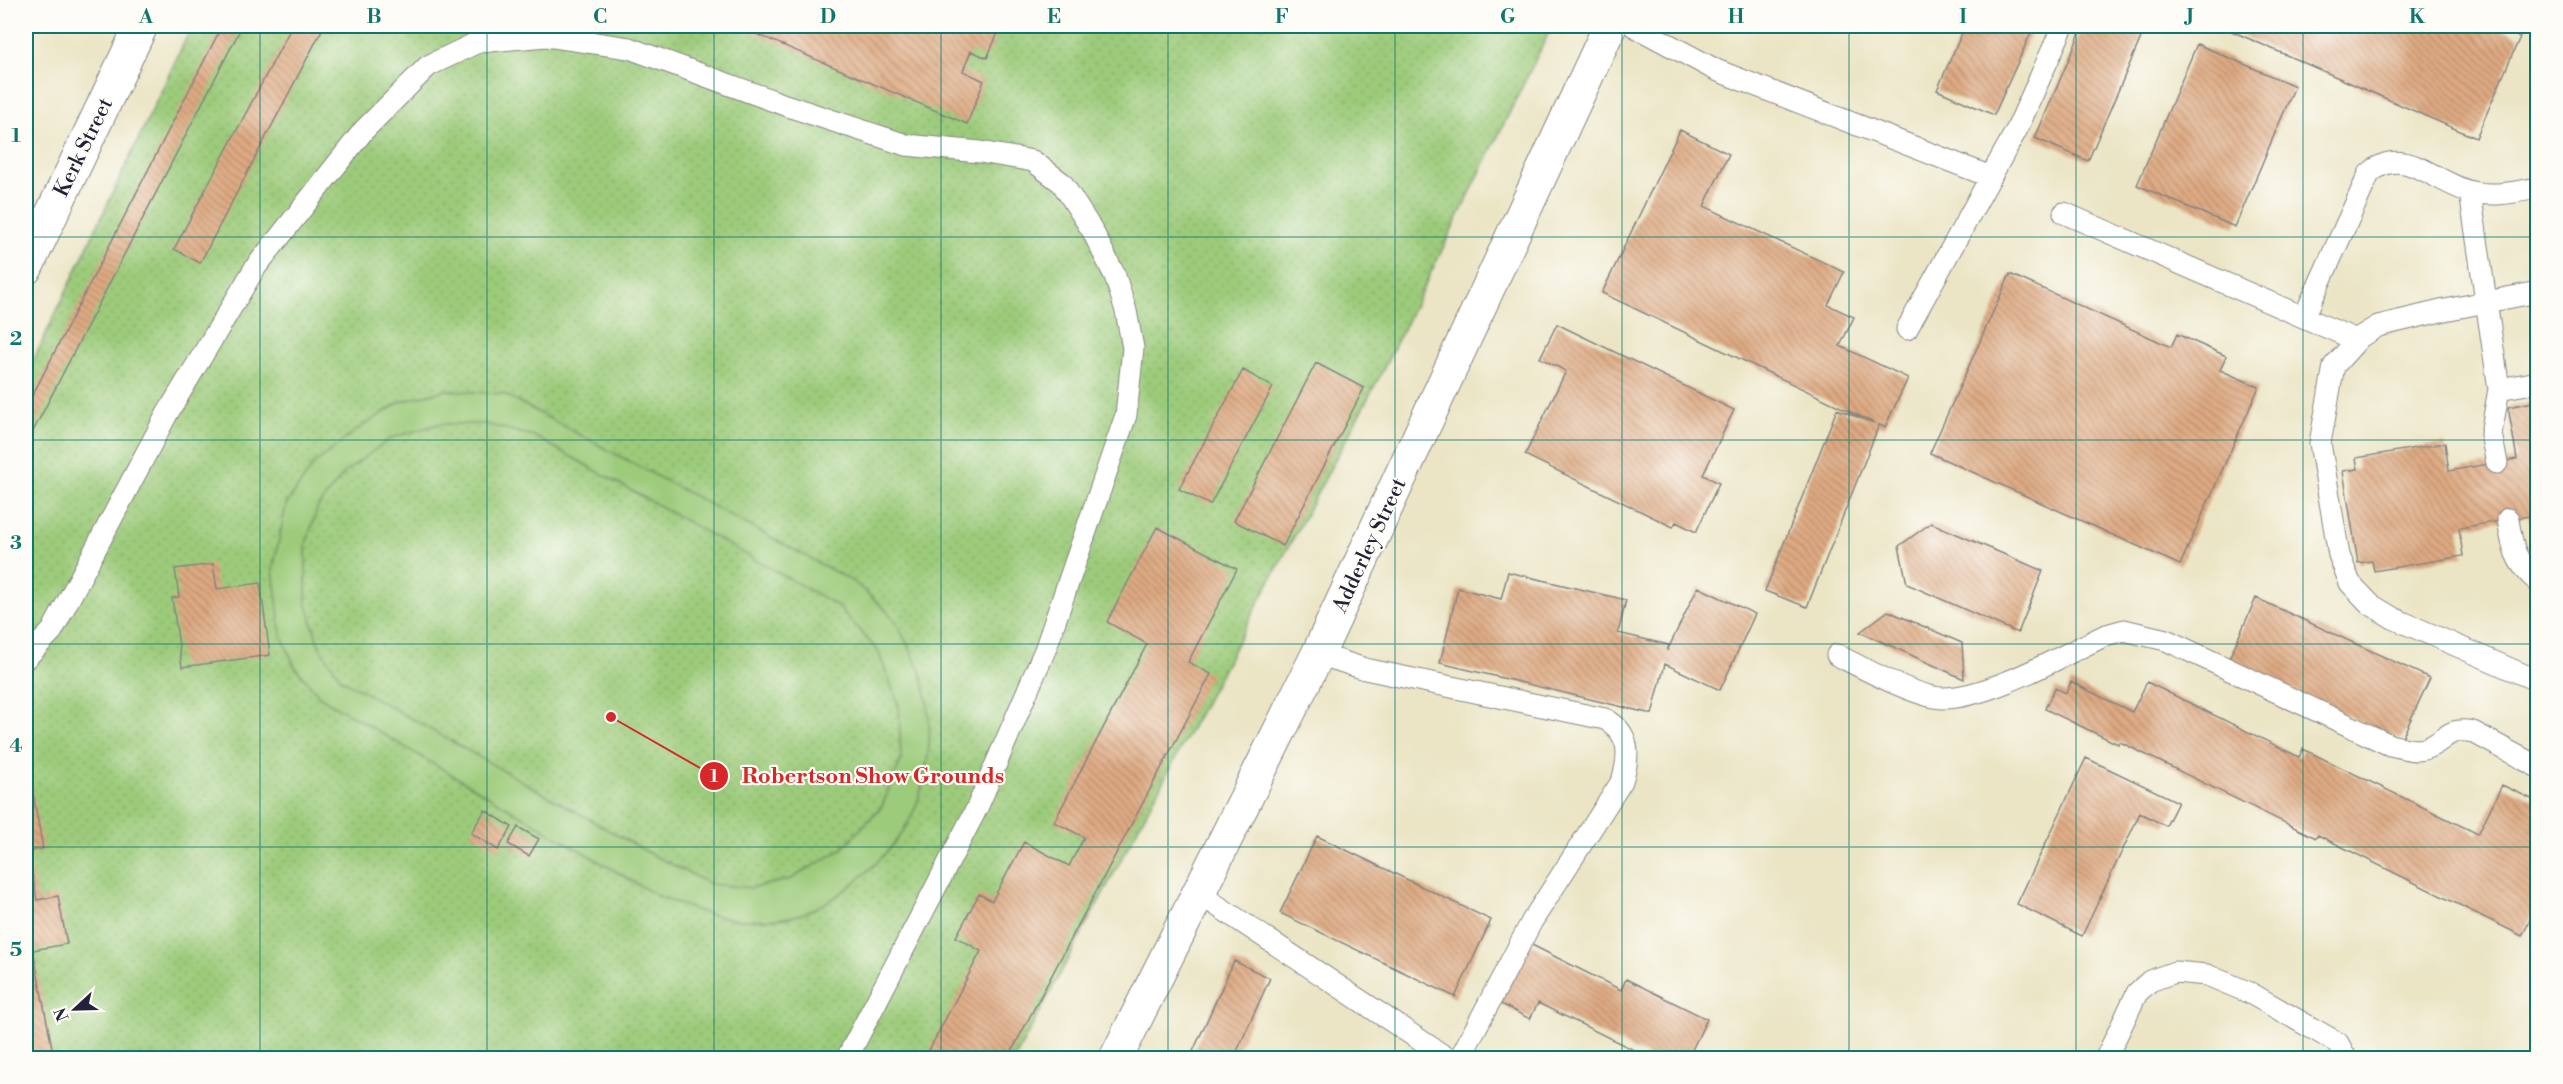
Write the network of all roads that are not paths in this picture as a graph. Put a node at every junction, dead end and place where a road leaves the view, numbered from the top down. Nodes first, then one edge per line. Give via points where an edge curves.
1 (141, 26) edge
2 (1610, 26) edge
3 (1634, 26) edge
4 (2063, 26) edge
5 (1991, 177) junction
6 (2538, 188) edge
7 (2470, 192) junction
8 (2064, 213) dead end
9 (26, 268) edge
10 (2538, 292) edge
11 (2486, 302) junction
12 (2304, 317) junction
13 (1908, 329) dead end
14 (2356, 340) junction
15 (2538, 382) edge
16 (2499, 389) junction
17 (2497, 463) dead end
18 (2508, 519) dead end
19 (2538, 582) edge
20 (1318, 654) junction
21 (1837, 655) dead end
22 (26, 658) edge
23 (2538, 681) edge
24 (2538, 767) edge
25 (1198, 893) junction
26 (847, 1059) edge
27 (1116, 1059) edge
28 (1447, 1059) edge
29 (1460, 1059) edge
30 (2106, 1059) edge
31 (2346, 1059) edge

1 - 9 street, Kerk Street
2 - 20 street, Adderley Street
3 - 5 lane via 1716,70
4 - 5 lane
5 - 13 lane
6 - 7 lane via 2497,195
7 - 11 lane
7 - 12 lane via 2396,161 2378,166 2369,174
8 - 12 lane
10 - 11 lane
11 - 14 lane via 2378,326
11 - 16 lane
12 - 14 lane
14 - 23 lane via 2334,366 2320,443 2339,555 2350,583 2370,604 2393,618
15 - 16 lane
16 - 17 lane via 2491,434
18 - 19 lane via 2513,552
20 - 25 street, Adderley Street
20 - 29 lane via 1365,669 1605,719 1616,725 1626,745 1628,760 1622,780 1532,921
21 - 24 lane via 1899,685 1942,698 1983,692 2124,630 2166,640 2390,745 2422,751 2450,732 2462,730 2473,732
22 - 26 lane via 52,631 167,414 255,268 364,130 428,66 478,42 547,36 629,48 906,145 1033,161 1062,183 1115,276 1133,348 1126,415 1044,650 977,808
25 - 27 street, Adderley Street
25 - 28 lane
30 - 31 lane via 2137,993 2150,981 2175,972 2207,975 2250,993 2338,1042

